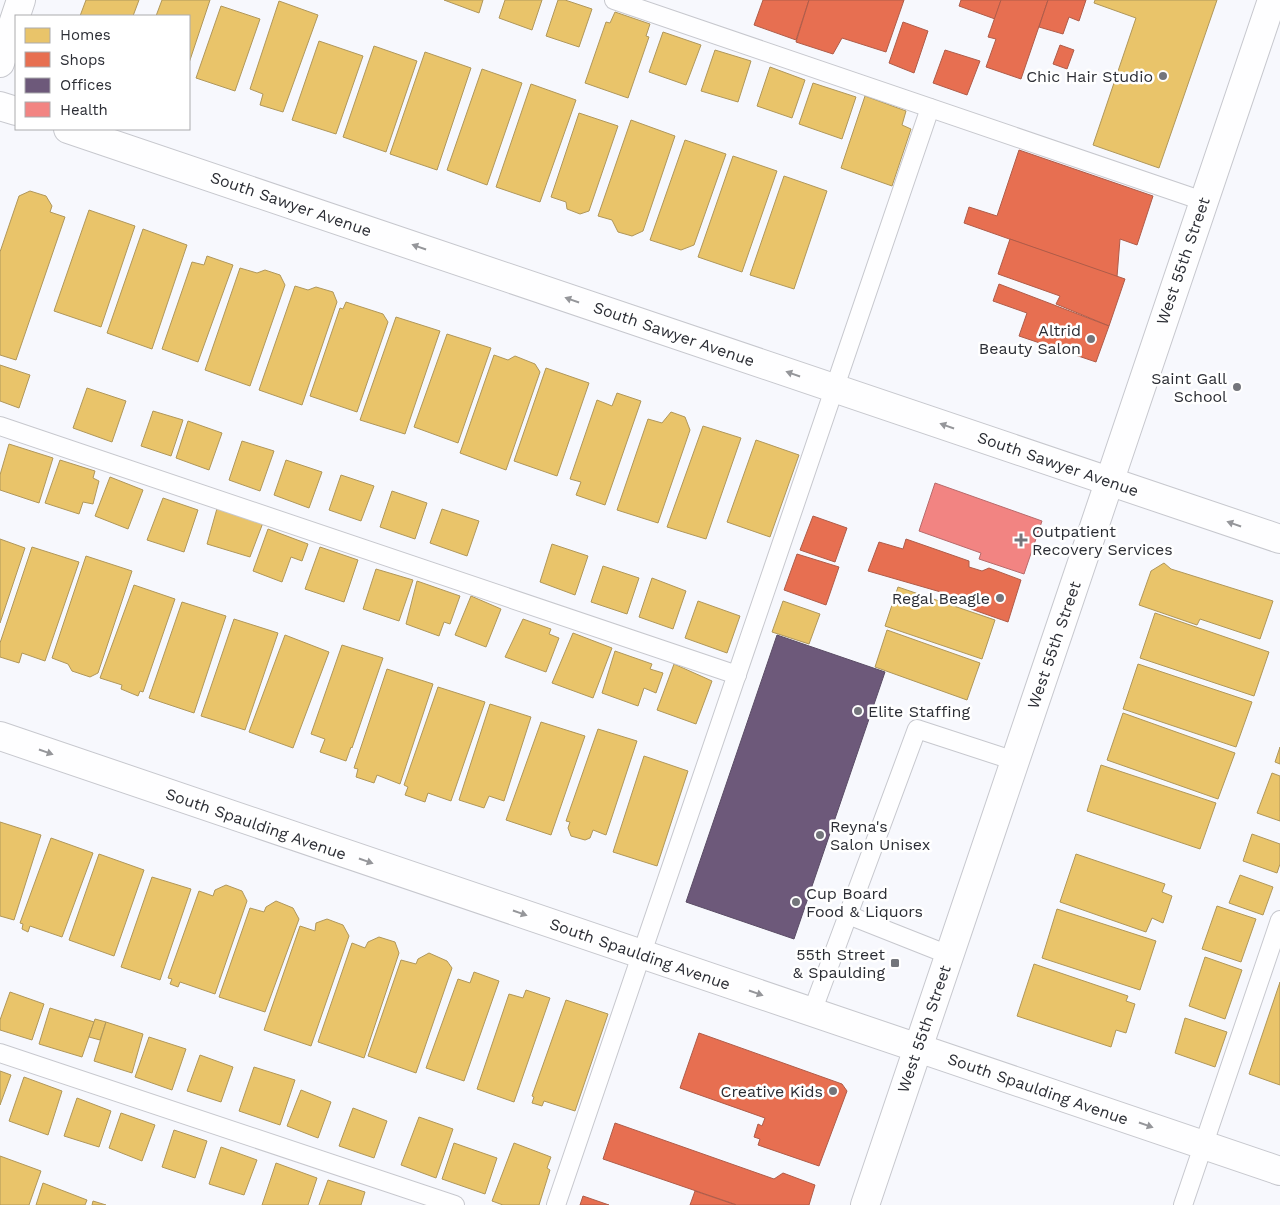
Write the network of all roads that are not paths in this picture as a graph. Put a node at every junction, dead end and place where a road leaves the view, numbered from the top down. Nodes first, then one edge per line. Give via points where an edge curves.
1 (22, 0) edge
2 (614, 0) edge
3 (1272, 0) edge
4 (17, 15) edge
5 (15, 20) edge
6 (0, 63) edge
7 (0, 106) edge
8 (930, 108) junction
9 (15, 111) edge
10 (71, 130) edge
11 (1203, 201) junction
12 (835, 388) junction
13 (0, 426) edge
14 (1109, 481) junction
15 (1280, 539) edge
16 (738, 675) junction
17 (0, 736) edge
18 (1015, 760) junction
19 (848, 915) junction
20 (1280, 920) edge
21 (642, 954) junction
22 (949, 954) junction
23 (812, 1012) junction
24 (918, 1048) junction
25 (0, 1053) edge
26 (1204, 1145) junction
27 (1280, 1171) edge
28 (455, 1205) edge
29 (556, 1205) edge
30 (865, 1205) edge
31 (1183, 1205) edge

1 - 4 street
2 - 8 lane
3 - 11 street, West 55th Street
5 - 6 street
7 - 9 street
8 - 11 lane
8 - 12 lane
12 -> 10 street, South Sawyer Avenue
11 - 14 street, West 55th Street
14 -> 12 street, South Sawyer Avenue
12 - 16 lane
13 - 16 lane
15 -> 14 street, South Sawyer Avenue
14 - 18 street, West 55th Street
16 - 21 lane
17 -> 21 street, South Spaulding Avenue
18 - 19 lane via 917,729
18 - 22 street, West 55th Street
19 - 22 lane
19 - 23 lane
20 - 26 lane
21 -> 23 street, South Spaulding Avenue
21 - 29 lane
22 - 24 street, West 55th Street
23 - 24 street, South Spaulding Avenue
24 -> 26 street, South Spaulding Avenue
24 - 30 street, West 55th Street
25 - 28 lane
26 - 27 street, South Spaulding Avenue
26 - 31 lane

